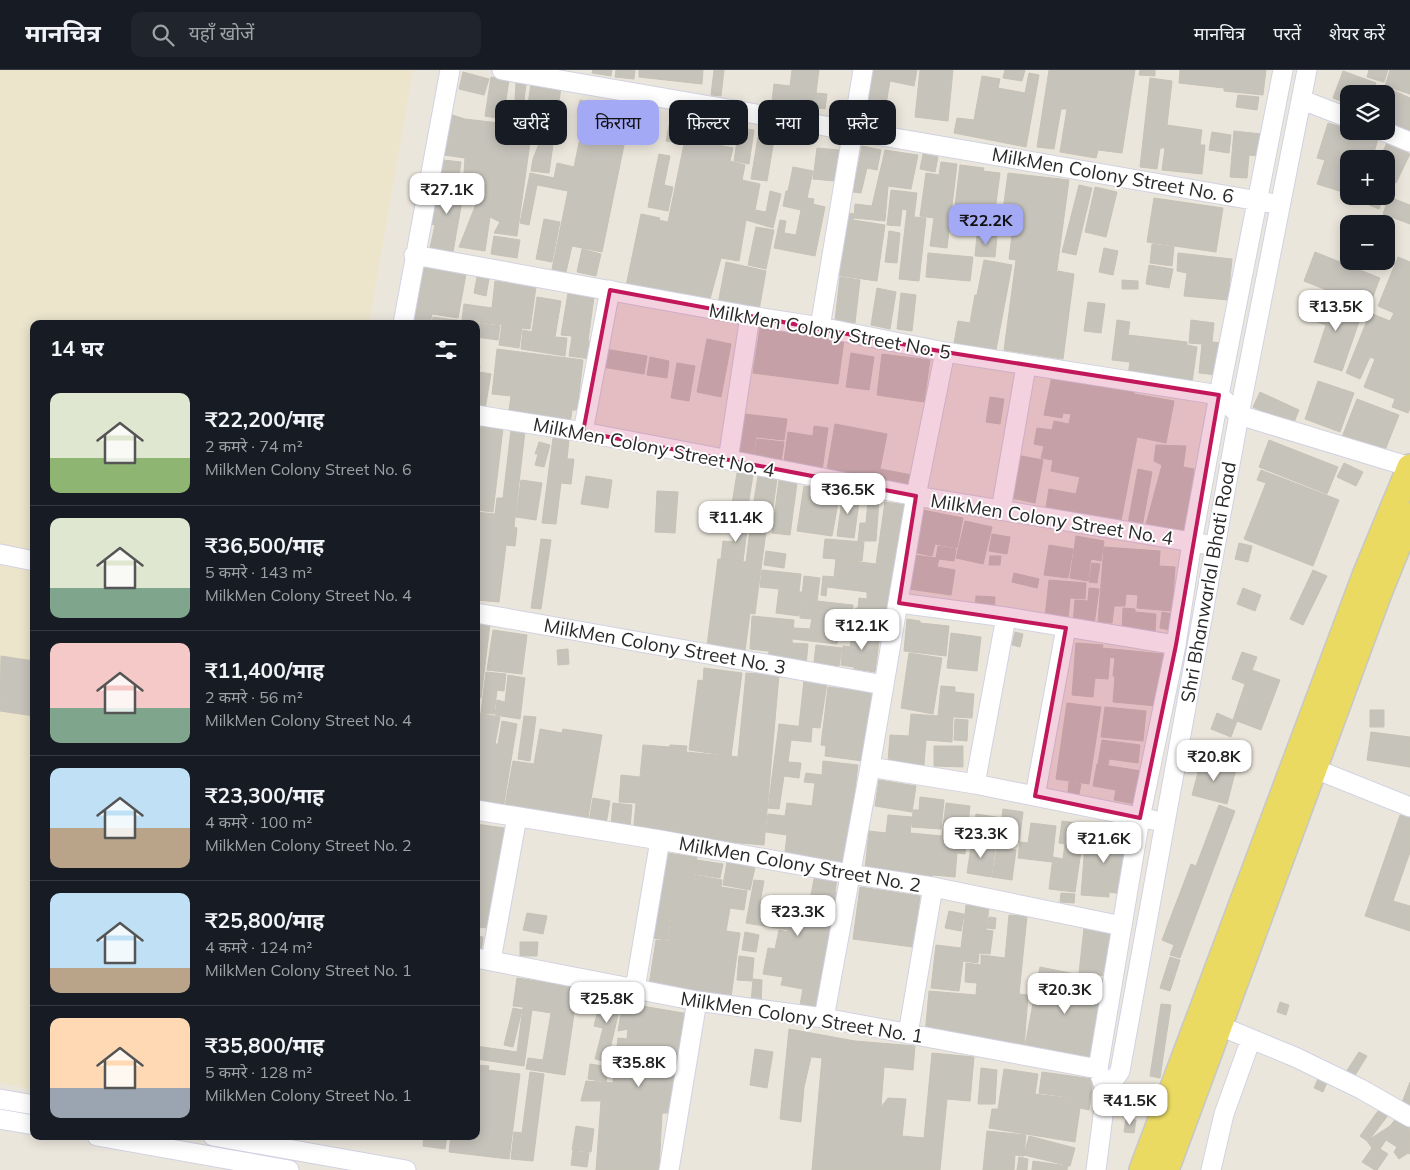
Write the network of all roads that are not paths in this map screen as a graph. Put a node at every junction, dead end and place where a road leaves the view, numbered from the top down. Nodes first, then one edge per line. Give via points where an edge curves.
1 (450, 70) edge
2 (502, 70) edge
3 (863, 70) edge
4 (1283, 70) edge
5 (1307, 70) edge
6 (858, 100) edge
7 (1302, 100) junction
8 (1340, 115) edge
9 (829, 126) edge
10 (1395, 136) edge
11 (896, 137) edge
12 (1410, 142) edge
13 (851, 145) edge
14 (1258, 200) junction
15 (1281, 206) junction
16 (414, 255) junction
17 (610, 290) junction
18 (750, 316) junction
19 (404, 320) edge
20 (820, 327) junction
21 (946, 352) junction
22 (1026, 366) junction
23 (1219, 395) junction
24 (480, 415) edge
25 (1239, 415) junction
26 (583, 432) junction
27 (728, 460) junction
28 (1410, 467) edge
29 (916, 496) junction
30 (1001, 510) junction
31 (1410, 516) edge
32 (1192, 542) junction
33 (1215, 546) junction
34 (0, 554) edge
35 (30, 560) edge
36 (899, 603) junction
37 (480, 614) edge
38 (1006, 617) junction
39 (1066, 628) junction
40 (1176, 645) junction
41 (884, 685) junction
42 (870, 767) junction
43 (1315, 769) junction
44 (975, 784) junction
45 (1035, 796) junction
46 (1410, 807) edge
47 (480, 811) edge
48 (517, 818) junction
49 (1140, 818) junction
50 (1164, 822) junction
51 (660, 840) junction
52 (850, 874) junction
53 (933, 887) junction
54 (1122, 926) junction
55 (484, 959) edge
56 (634, 989) junction
57 (697, 1001) junction
58 (824, 1018) junction
59 (1236, 1033) junction
60 (908, 1034) junction
61 (1098, 1069) junction
62 (1106, 1092) junction
63 (0, 1099) edge
64 (30, 1104) edge
65 (1410, 1117) edge
66 (0, 1119) edge
67 (30, 1124) edge
68 (120, 1140) edge
69 (250, 1140) edge
70 (255, 1140) edge
71 (246, 1162) junction
72 (289, 1170) edge
73 (406, 1170) edge
74 (669, 1170) edge
75 (1096, 1170) edge
76 (1142, 1170) edge
77 (1166, 1170) edge
78 (1211, 1170) edge

1 - 16 street
2 - 9 street, MilkMen Colony Street No. 6
3 - 6 street
4 - 14 street, Shri Bhanwarlal Bhati Road
5 - 7 street, Shri Bhanwarlal Bhati Road
7 - 8 street
7 - 15 street, Shri Bhanwarlal Bhati Road
10 - 12 street
11 - 14 street, MilkMen Colony Street No. 6
13 - 20 street
14 - 15 street, MilkMen Colony Street No. 6
14 - 23 street, Shri Bhanwarlal Bhati Road
15 - 25 street, Shri Bhanwarlal Bhati Road
16 - 17 street, MilkMen Colony Street No. 5
16 - 19 street
17 - 18 street, MilkMen Colony Street No. 5
17 - 26 street
18 - 20 street, MilkMen Colony Street No. 5
18 - 27 street
20 - 21 street, MilkMen Colony Street No. 5
21 - 22 street, MilkMen Colony Street No. 5
21 - 29 street
22 - 23 street, MilkMen Colony Street No. 5
22 - 30 street
23 - 25 street
23 - 32 street, Shri Bhanwarlal Bhati Road
24 - 26 street, MilkMen Colony Street No. 4
25 - 28 street
25 - 33 street, Shri Bhanwarlal Bhati Road
26 - 27 street, MilkMen Colony Street No. 4
27 - 29 street, MilkMen Colony Street No. 4
28 - 76 main road via 1366,573
29 - 30 street, MilkMen Colony Street No. 4
29 - 36 street
30 - 32 street, MilkMen Colony Street No. 4
31 - 43 main road
32 - 33 street, MilkMen Colony Street No. 4
32 - 40 street, Shri Bhanwarlal Bhati Road
33 - 50 street, Shri Bhanwarlal Bhati Road
34 - 35 street
36 - 38 street
36 - 41 street
37 - 41 street, MilkMen Colony Street No. 3
38 - 39 street
38 - 44 street
39 - 40 street
39 - 45 street
40 - 49 street, Shri Bhanwarlal Bhati Road
41 - 42 street
42 - 44 street
42 - 52 street
43 - 46 street
43 - 59 main road
44 - 45 street
45 - 49 street
47 - 48 street, MilkMen Colony Street No. 2
48 - 51 street, MilkMen Colony Street No. 2
48 - 55 street
49 - 50 street
49 - 54 street, Shri Bhanwarlal Bhati Road
50 - 62 street, Shri Bhanwarlal Bhati Road via 1120,1070
51 - 52 street, MilkMen Colony Street No. 2
51 - 56 street
52 - 53 street, MilkMen Colony Street No. 2
52 - 58 street
53 - 54 street, MilkMen Colony Street No. 2
53 - 60 street
54 - 61 street, Shri Bhanwarlal Bhati Road
55 - 56 street, MilkMen Colony Street No. 1
56 - 57 street, MilkMen Colony Street No. 1
57 - 58 street, MilkMen Colony Street No. 1
57 - 74 street
58 - 60 street, MilkMen Colony Street No. 1
59 - 65 street via 1296,1057
59 - 77 main road
59 - 78 street via 1224,1114
60 - 61 street, MilkMen Colony Street No. 1
61 - 62 street, Shri Bhanwarlal Bhati Road
62 - 75 street, Shri Bhanwarlal Bhati Road
63 - 64 street
66 - 67 street
68 - 71 street
69 - 71 street
70 - 73 street
71 - 72 street

